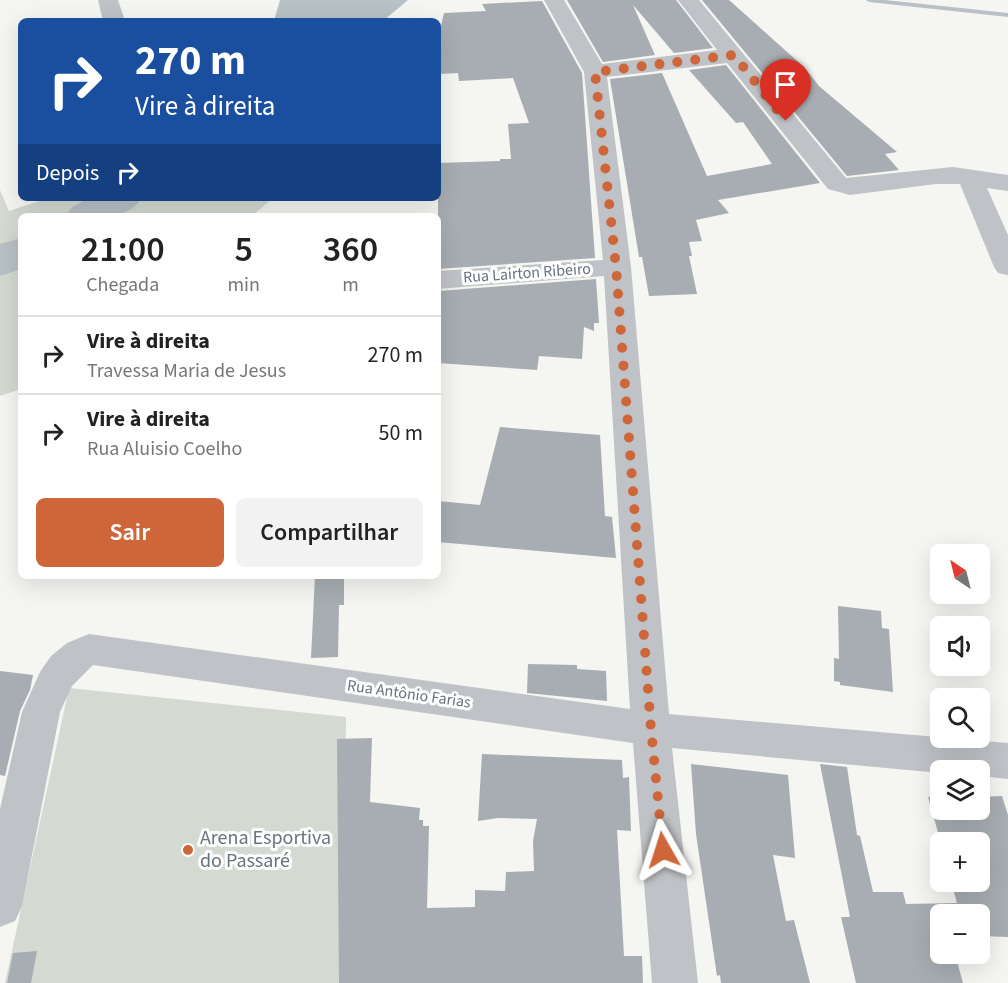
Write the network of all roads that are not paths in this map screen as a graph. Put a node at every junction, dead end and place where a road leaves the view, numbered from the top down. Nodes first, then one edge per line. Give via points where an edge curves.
1 (108, 0) edge
2 (554, 0) edge
3 (688, 0) edge
4 (113, 18) edge
5 (734, 55) junction
6 (595, 72) junction
7 (971, 179) junction
8 (1008, 183) edge
9 (616, 267) junction
10 (1008, 267) edge
11 (441, 280) edge
12 (651, 729) junction
13 (1008, 761) edge
14 (0, 906) edge
15 (675, 983) edge

1 - 4 street
2 - 6 street
3 - 5 street
5 - 6 street
5 - 7 street via 837,184 858,187 953,175
6 - 9 street
7 - 8 street
7 - 10 street
9 - 11 street, Rua Lairton Ribeiro
9 - 12 street
12 - 13 street, Rua Antônio Farias
12 - 14 street, Rua Antônio Farias via 89,649 75,654 62,668 41,712
12 - 15 street

